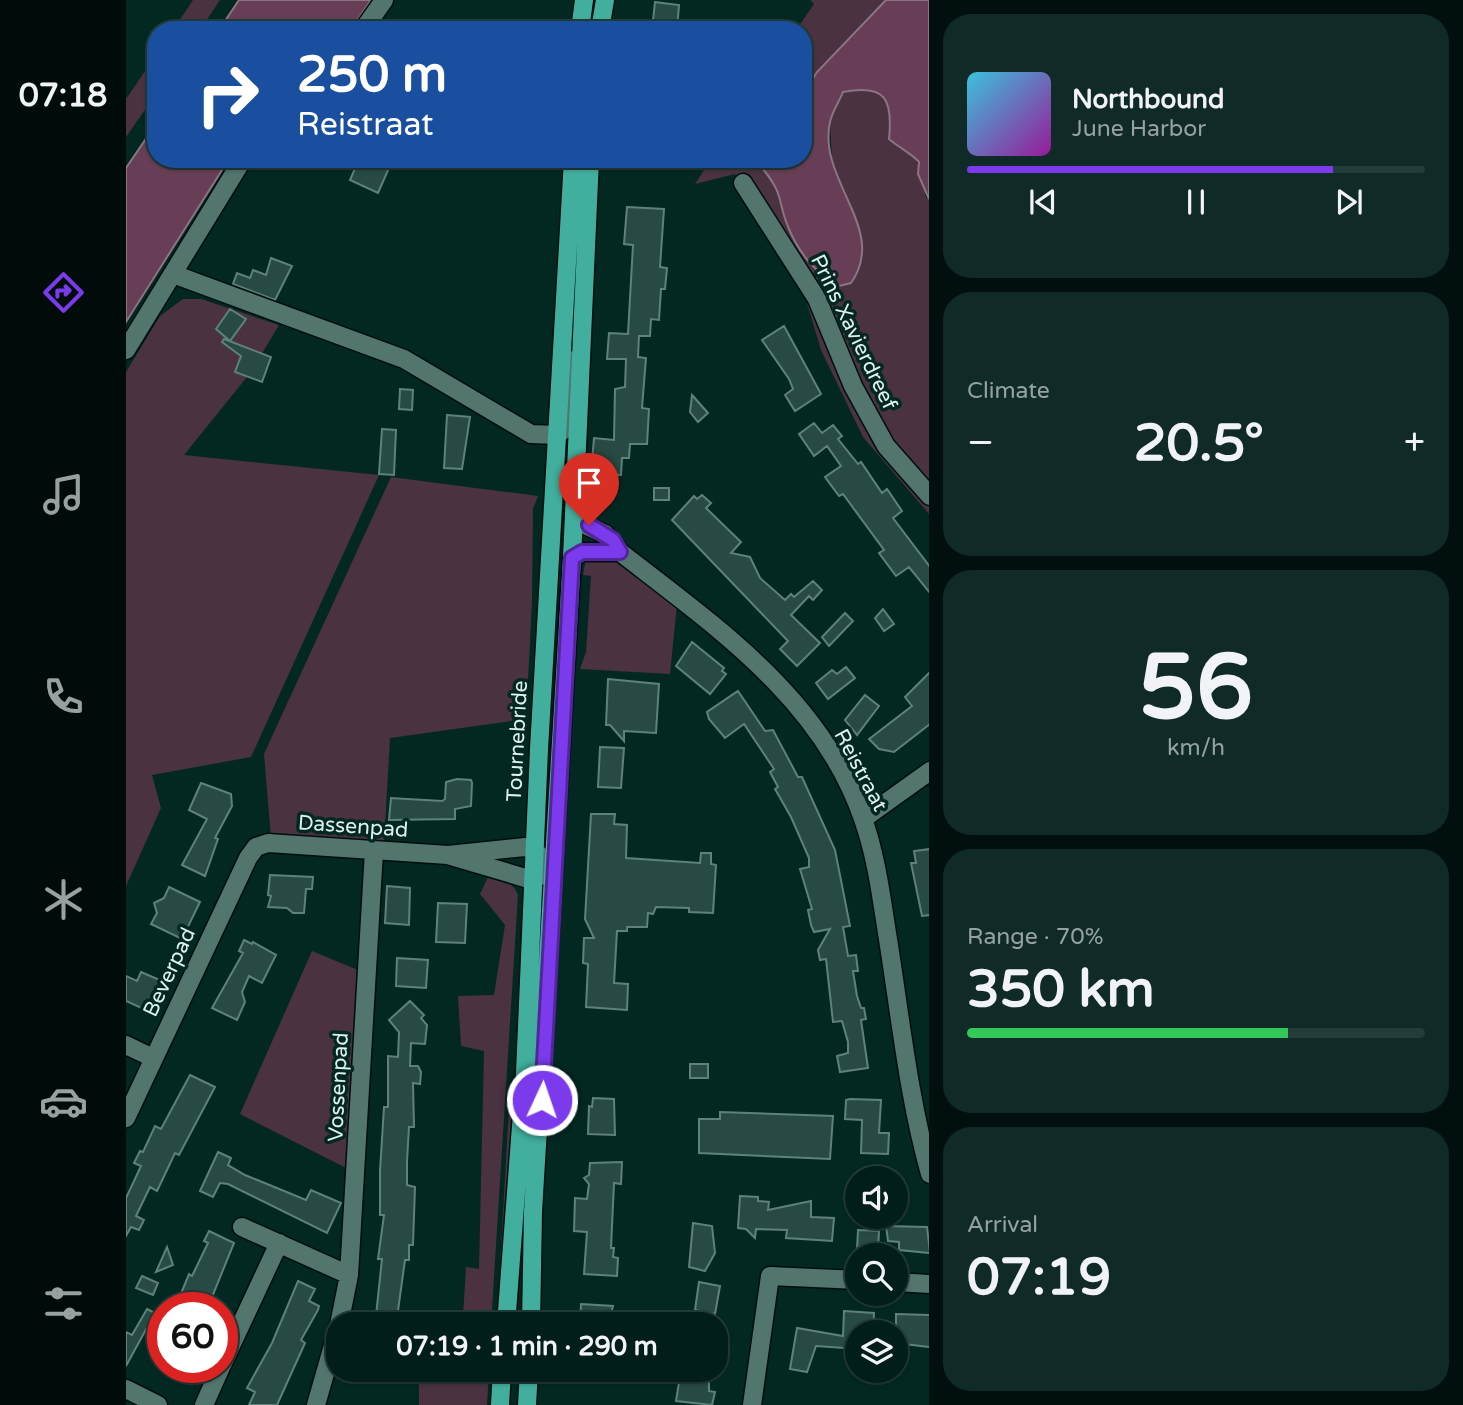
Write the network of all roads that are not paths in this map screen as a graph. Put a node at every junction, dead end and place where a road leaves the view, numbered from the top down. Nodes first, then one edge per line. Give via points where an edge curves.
1 (384, 0) edge
2 (584, 0) edge
3 (605, 0) edge
4 (369, 21) edge
5 (581, 21) edge
6 (602, 21) edge
7 (238, 168) edge
8 (572, 168) edge
9 (589, 168) edge
10 (743, 183) dead end
11 (173, 274) junction
12 (580, 326) junction
13 (126, 350) edge
14 (557, 435) junction
15 (929, 496) edge
16 (574, 520) junction
17 (620, 552) junction
18 (572, 558) junction
19 (929, 771) edge
20 (863, 819) junction
21 (256, 847) joint
22 (534, 850) junction
23 (374, 851) junction
24 (447, 855) junction
25 (554, 869) junction
26 (532, 880) junction
27 (126, 1045) edge
28 (153, 1058) junction
29 (126, 1118) edge
30 (929, 1174) edge
31 (242, 1227) dead end
32 (279, 1243) junction
33 (349, 1275) junction
34 (845, 1279) edge
35 (908, 1283) edge
36 (929, 1284) edge
37 (341, 1312) edge
38 (507, 1312) edge
39 (531, 1312) edge
40 (238, 1331) edge
41 (326, 1370) edge
42 (501, 1382) edge
43 (528, 1382) edge
44 (214, 1383) edge
45 (126, 1389) edge
46 (158, 1405) edge
47 (204, 1405) edge
48 (316, 1405) edge
49 (500, 1405) edge
50 (527, 1405) edge
51 (752, 1405) edge

1 - 4 street
2 - 5 main road
3 - 6 main road
7 - 11 street
8 - 14 main road, Tournebride
9 - 12 main road, Tournebride
10 - 15 street, Prins Xavierdreef via 817,299 853,386 886,446
11 - 13 street
11 - 14 street via 385,351 531,434
12 - 14 street via 566,429
12 - 16 main road, Tournebride via 583,348
14 - 22 main road, Tournebride
16 - 17 street, Reistraat via 605,534
16 - 18 main road, Tournebride
17 - 18 street via 582,552
17 - 20 street, Reistraat via 736,642 778,683 830,752
18 - 25 main road, Tournebride
19 - 20 street
20 - 30 street, Reistraat via 878,879 915,1114
21 - 23 street, Dassenpad via 268,843
21 - 28 street, Beverpad
22 - 24 street, Dassenpad via 504,848
22 - 25 street
22 - 26 main road, Tournebride
23 - 24 street, Dassenpad
23 - 33 street, Vossenpad
24 - 26 street, Dassenpad
25 - 26 street
25 - 39 main road, Tournebride
26 - 38 main road, Tournebride via 525,1073
27 - 28 street
28 - 29 street, Beverpad
31 - 32 street
32 - 33 street
32 - 40 street
33 - 37 street, Vossenpad
34 - 51 street via 770,1276
35 - 36 street
41 - 48 street, Vossenpad
42 - 49 main road
43 - 50 main road
44 - 47 street
45 - 46 street

